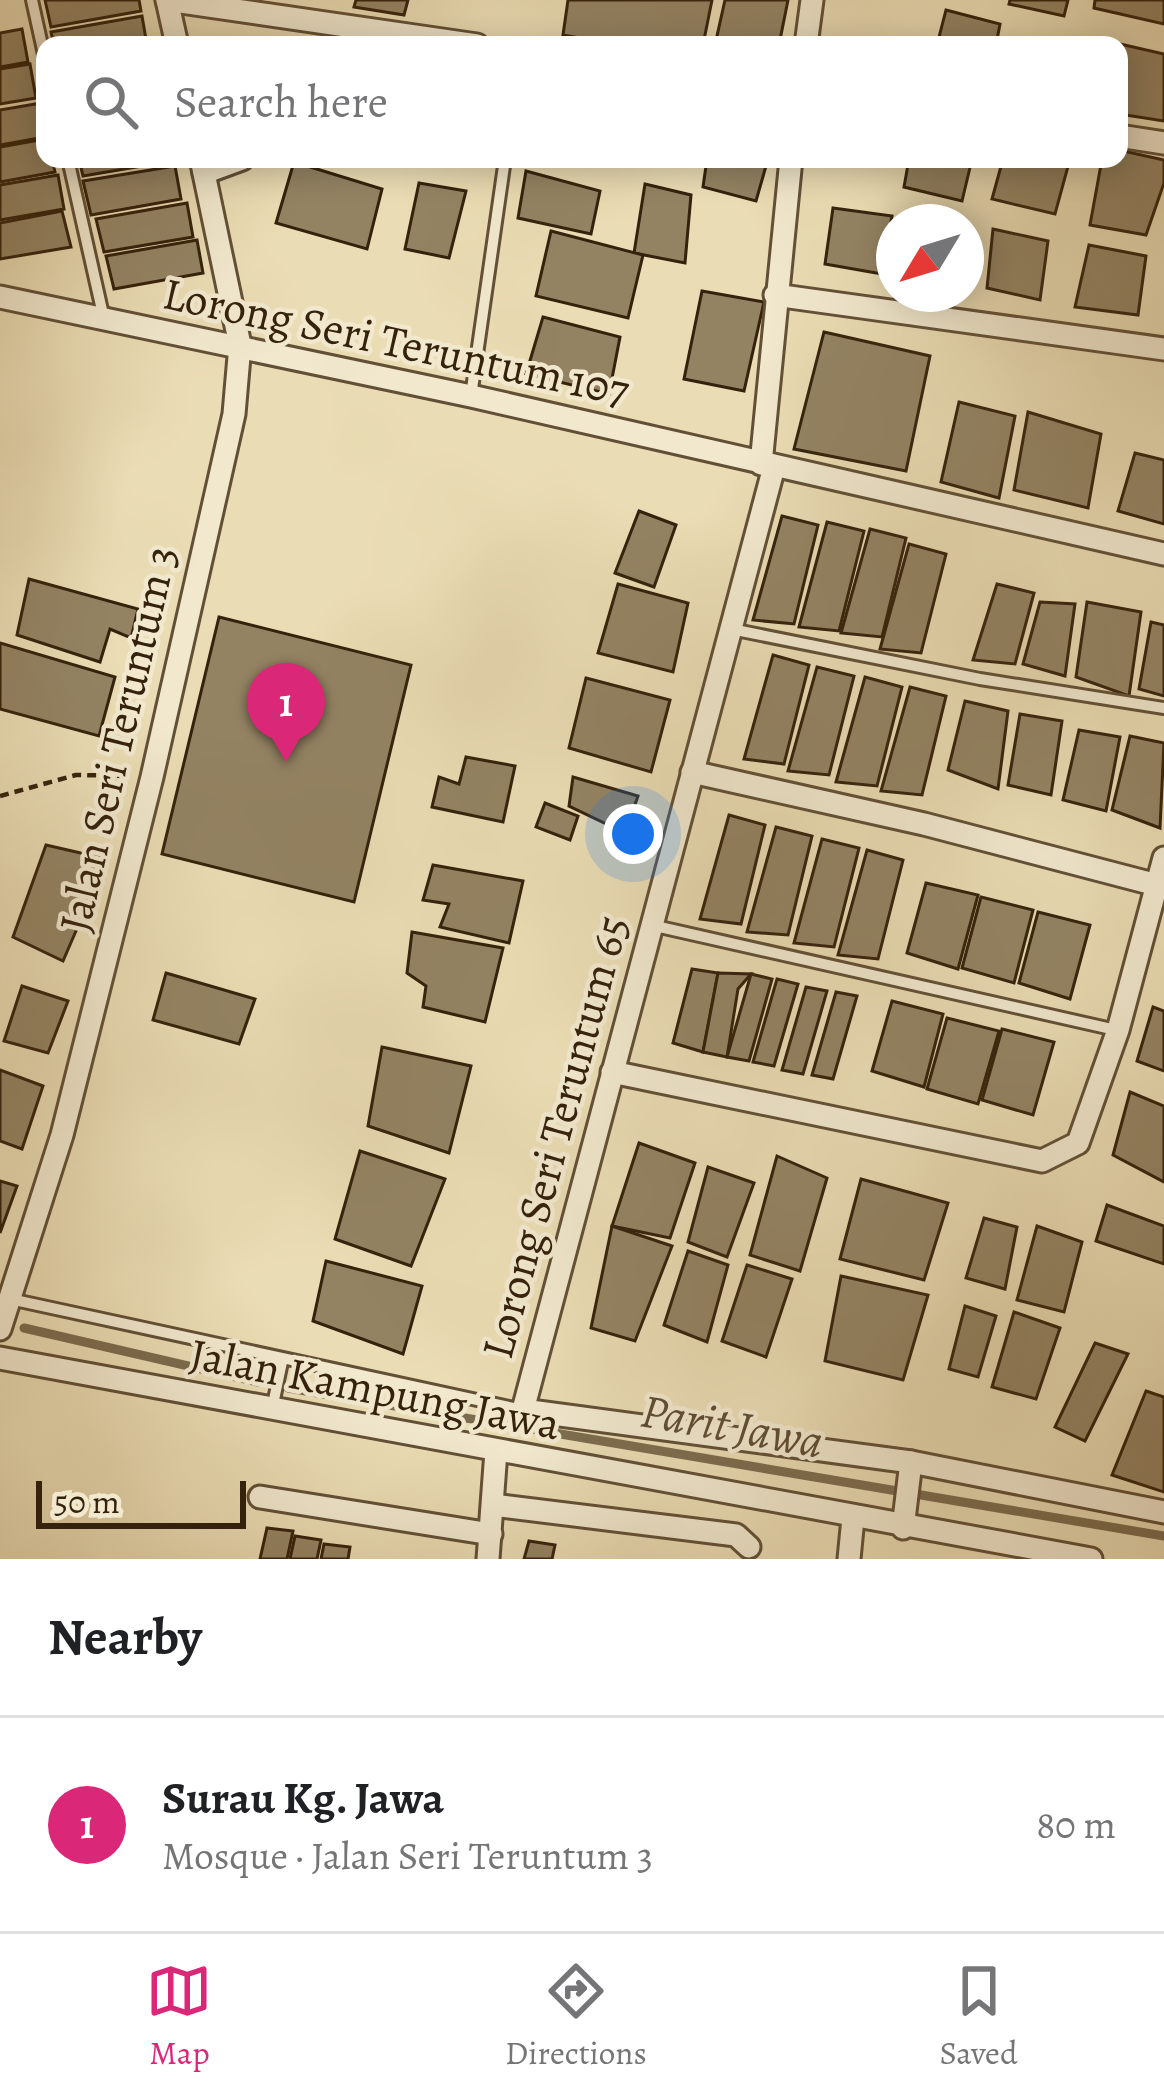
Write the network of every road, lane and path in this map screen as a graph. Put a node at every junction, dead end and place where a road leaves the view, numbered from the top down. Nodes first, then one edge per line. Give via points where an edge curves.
1 (32, 0) edge
2 (167, 0) edge
3 (812, 0) edge
4 (40, 36) edge
5 (175, 36) edge
6 (415, 36) edge
7 (807, 36) edge
8 (1128, 137) edge
9 (1164, 143) edge
10 (70, 168) edge
11 (202, 168) edge
12 (505, 168) edge
13 (790, 168) edge
14 (775, 295) junction
15 (0, 297) edge
16 (104, 319) junction
17 (240, 345) junction
18 (1164, 349) edge
19 (471, 396) junction
20 (768, 465) junction
21 (1164, 554) edge
22 (731, 629) junction
23 (1164, 708) edge
24 (692, 772) junction
25 (152, 777) junction
26 (0, 796) edge
27 (1164, 858) edge
28 (1157, 885) junction
29 (651, 925) junction
30 (1118, 1030) junction
31 (612, 1072) junction
32 (4, 1297) edge
33 (0, 1329) edge
34 (0, 1358) edge
35 (282, 1362) junction
36 (272, 1409) junction
37 (523, 1410) junction
38 (496, 1451) junction
39 (911, 1462) junction
40 (260, 1497) dead end
41 (755, 1500) junction
42 (493, 1504) junction
43 (1164, 1512) edge
44 (904, 1516) junction
45 (853, 1518) junction
46 (491, 1534) junction
47 (748, 1553) edge
48 (488, 1559) edge
49 (849, 1559) edge
50 (1091, 1559) edge

1 - 4 lane
2 - 5 street
2 - 6 street
3 - 7 street
8 - 9 street
10 - 16 lane
11 - 17 street, Jalan Seri Teruntum 3
12 - 19 lane
13 - 14 street, Lorong Seri Teruntum 65
14 - 18 street
14 - 20 street, Lorong Seri Teruntum 65
15 - 16 street, Lorong Seri Teruntum 107
16 - 17 street, Lorong Seri Teruntum 107
17 - 19 street, Lorong Seri Teruntum 107
17 - 25 street, Jalan Seri Teruntum 3 via 234,414
19 - 20 street, Lorong Seri Teruntum 107
20 - 21 street, Lorong Seri Teruntum 107
20 - 22 street, Lorong Seri Teruntum 65
22 - 23 lane
22 - 24 street, Lorong Seri Teruntum 65
24 - 28 street
24 - 29 street, Lorong Seri Teruntum 65
25 - 26 path via 76,775
25 - 32 street, Jalan Seri Teruntum 3 via 62,1135
27 - 28 street
28 - 30 street
29 - 30 lane
29 - 31 street, Lorong Seri Teruntum 65
30 - 31 street via 1078,1143 1042,1161
31 - 37 street, Lorong Seri Teruntum 65
32 - 33 street, Jalan Seri Teruntum 3
32 - 35 lane
34 - 36 street, Jalan Kampung Jawa
35 - 36 lane
35 - 37 lane
36 - 38 street, Jalan Kampung Jawa
37 - 39 street, Jalan Kampung Jawa
38 - 41 street, Jalan Kampung Jawa
38 - 42 street
39 - 43 street, Jalan Kampung Jawa
39 - 44 street
40 - 46 street
41 - 45 street, Jalan Kampung Jawa
41 - 47 street
42 - 46 street
42 - 47 street via 736,1535
44 - 45 street, Jalan Kampung Jawa
44 - 50 street, Jalan Kampung Jawa
45 - 49 street
46 - 48 street

